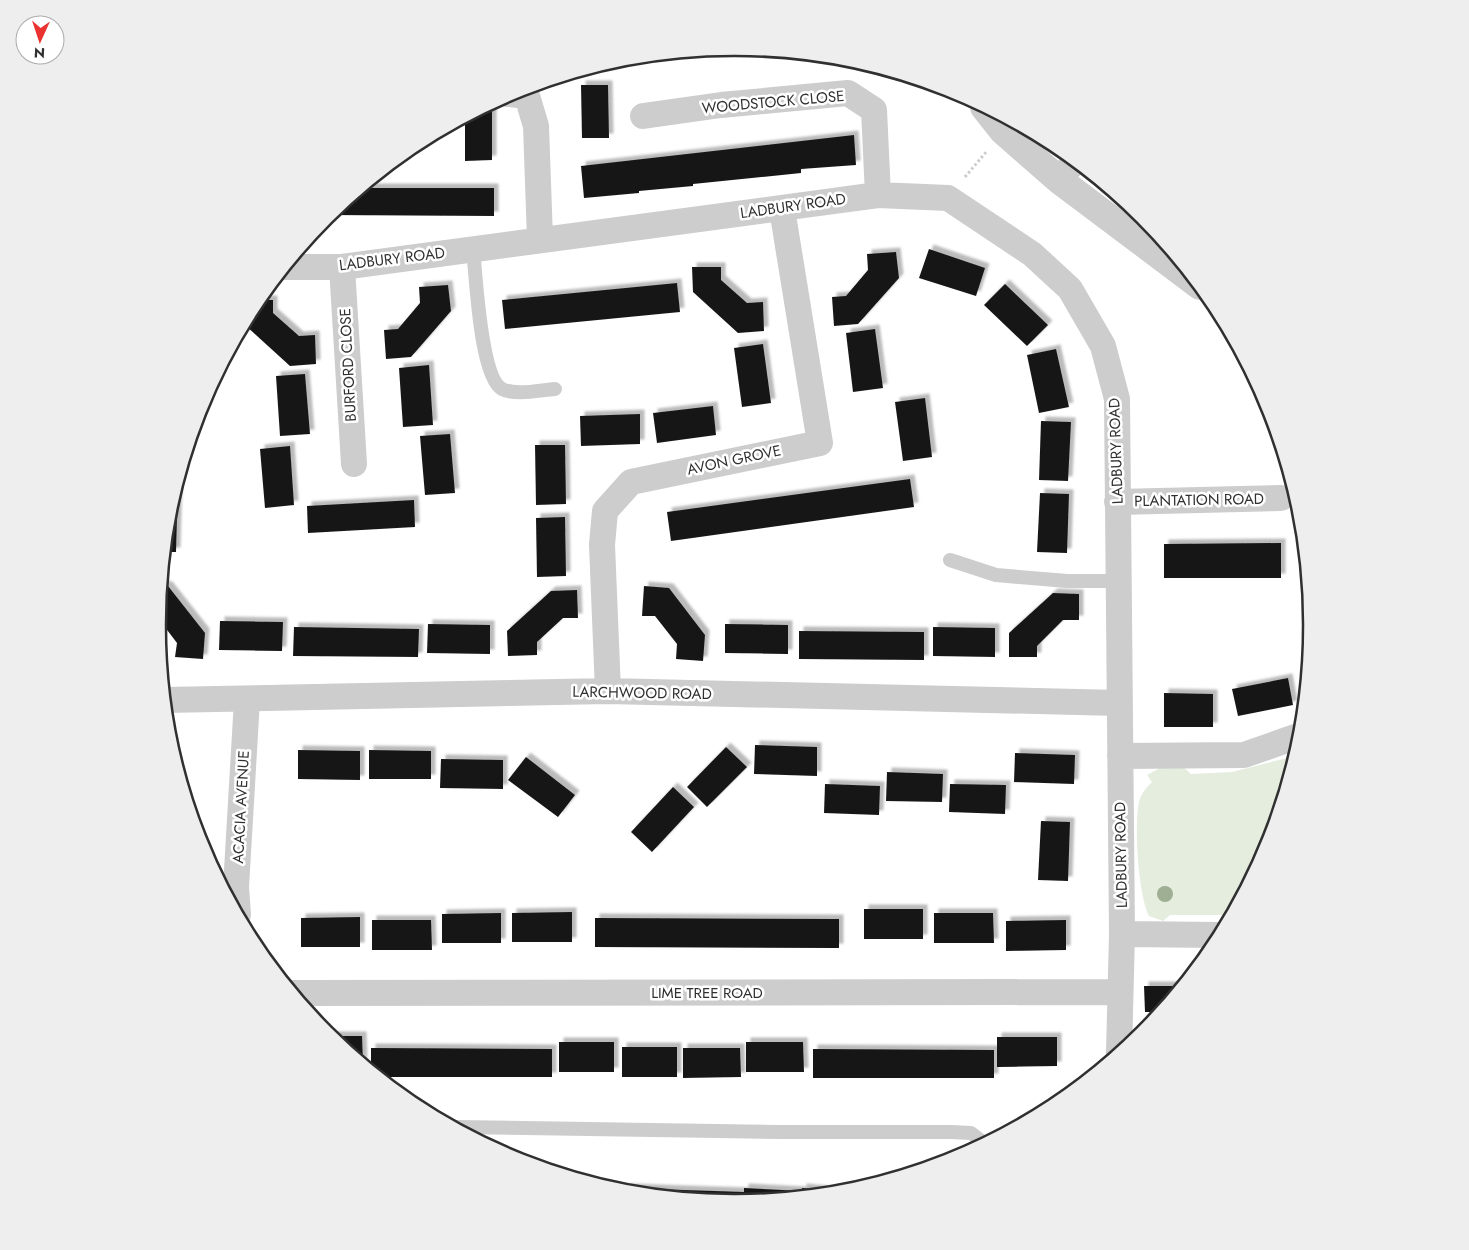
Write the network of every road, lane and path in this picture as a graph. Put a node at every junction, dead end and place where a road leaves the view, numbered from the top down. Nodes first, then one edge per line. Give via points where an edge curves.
1 (527, 96) edge
2 (643, 116) dead end
3 (993, 119) edge
4 (1003, 131) junction
5 (1067, 170) edge
6 (878, 195) junction
7 (948, 198) junction
8 (782, 208) junction
9 (540, 239) junction
10 (473, 249) junction
11 (1170, 260) edge
12 (293, 267) edge
13 (342, 267) junction
14 (555, 389) dead end
15 (354, 464) dead end
16 (1281, 498) dead end
17 (1118, 502) junction
18 (950, 560) dead end
19 (1118, 581) junction
20 (608, 691) junction
21 (171, 700) edge
22 (247, 700) junction
23 (1119, 703) junction
24 (1291, 738) edge
25 (1120, 756) junction
26 (230, 887) edge
27 (1122, 934) junction
28 (1210, 936) edge
29 (1120, 992) junction
30 (301, 993) edge
31 (1119, 1044) edge
32 (468, 1127) edge
33 (978, 1138) edge

1 - 9 street via 536,126
2 - 6 street, WOODSTOCK CLOSE via 721,105 848,94 874,110
3 - 4 street
4 - 5 street
4 - 7 path
5 - 11 street
6 - 7 street, LADBURY ROAD
6 - 8 street, LADBURY ROAD
7 - 17 street, LADBURY ROAD via 1032,254 1070,289 1103,346 1116,399
8 - 9 street, LADBURY ROAD
8 - 20 street, AVON GROVE via 820,443 630,482 605,511 602,545
9 - 10 street, LADBURY ROAD
10 - 13 street, LADBURY ROAD
10 - 14 lane via 485,360 494,380 502,389 521,392
12 - 13 street, LADBURY ROAD
13 - 15 street, BURFORD CLOSE
16 - 17 street, PLANTATION ROAD
17 - 19 street, LADBURY ROAD
18 - 19 lane via 996,575 1067,581
19 - 23 street, LADBURY ROAD
20 - 22 street, LARCHWOOD ROAD
20 - 23 street, LARCHWOOD ROAD
21 - 22 street, LARCHWOOD ROAD
22 - 26 street, ACACIA AVENUE
23 - 25 street, LADBURY ROAD
24 - 25 street via 1244,755
25 - 27 street, LADBURY ROAD
27 - 28 street
27 - 29 street, LADBURY ROAD
29 - 30 street, LIME TREE ROAD
29 - 31 street, LADBURY ROAD
32 - 33 lane via 951,1132 971,1133

